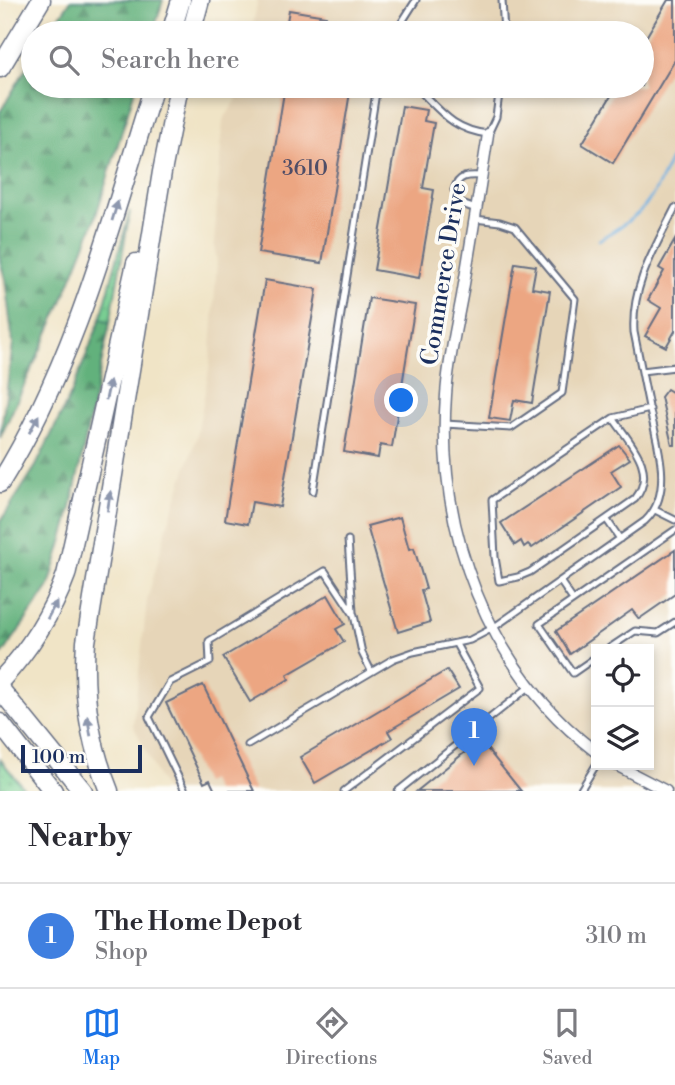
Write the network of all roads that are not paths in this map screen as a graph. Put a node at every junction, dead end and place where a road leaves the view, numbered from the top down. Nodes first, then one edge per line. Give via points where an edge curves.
1 (41, 0) edge
2 (181, 0) edge
3 (200, 0) edge
4 (415, 0) edge
5 (502, 0) edge
6 (28, 21) edge
7 (175, 21) edge
8 (194, 21) edge
9 (402, 21) edge
10 (503, 21) edge
11 (21, 33) edge
12 (0, 68) edge
13 (150, 98) edge
14 (175, 98) edge
15 (176, 98) edge
16 (375, 98) edge
17 (427, 98) edge
18 (498, 98) edge
19 (488, 134) junction
20 (481, 176) junction
21 (675, 208) edge
22 (476, 214) junction
23 (675, 367) edge
24 (642, 371) junction
25 (650, 409) junction
26 (613, 418) junction
27 (445, 425) junction
28 (0, 483) edge
29 (313, 491) dead end
30 (655, 510) junction
31 (607, 520) junction
32 (675, 520) edge
33 (675, 530) edge
34 (620, 539) junction
35 (348, 540) dead end
36 (560, 581) junction
37 (573, 600) junction
38 (354, 615) junction
39 (675, 622) edge
40 (493, 628) junction
41 (456, 644) junction
42 (616, 644) edge
43 (591, 660) edge
44 (371, 671) junction
45 (0, 681) edge
46 (528, 687) junction
47 (0, 689) edge
48 (0, 723) edge
49 (248, 745) dead end
50 (591, 748) edge
51 (593, 770) edge
52 (626, 770) edge
53 (53, 791) edge
54 (83, 791) edge
55 (108, 791) edge
56 (185, 791) edge
57 (344, 791) edge
58 (398, 791) edge
59 (580, 791) edge
60 (666, 791) edge

1 - 6 highway
2 - 7 highway
3 - 8 highway
4 - 9 lane
5 - 10 lane
11 - 12 highway
28 -> 13 highway via 68,352
45 -> 14 highway via 31,645 57,600 71,556
55 -> 15 highway via 87,719 86,642
16 - 29 lane
17 - 19 lane via 462,129
18 - 19 lane
19 - 20 street, Commerce Drive
20 - 22 street, Commerce Drive
20 - 22 lane via 464,176 454,190 462,204
21 - 24 lane via 635,297 634,332
22 - 27 street, Commerce Drive via 449,370
22 - 27 lane via 515,228 575,299 562,393 511,428
23 - 24 lane
24 - 25 lane
25 - 26 lane
25 - 30 lane via 661,467
26 - 31 lane via 639,456 645,474 635,499
26 - 31 lane via 492,500 499,581 530,572
27 - 40 street, Commerce Drive via 447,477 458,536
30 - 32 lane
30 - 34 lane
31 - 34 lane
33 - 37 lane
34 - 36 lane
35 - 38 lane
36 - 37 lane
36 - 40 lane
37 - 43 lane via 539,624 573,673
38 - 44 lane
38 - 56 lane via 325,571 209,641 211,662 170,682 149,717
39 - 42 lane via 658,633 635,631
40 - 41 lane
40 - 46 street, Commerce Drive
41 - 44 lane via 413,652
41 - 57 lane via 480,688
44 - 49 lane
46 - 50 street, Commerce Drive
46 - 58 lane
47 - 54 highway
48 - 53 highway
51 - 59 lane
52 - 60 street

